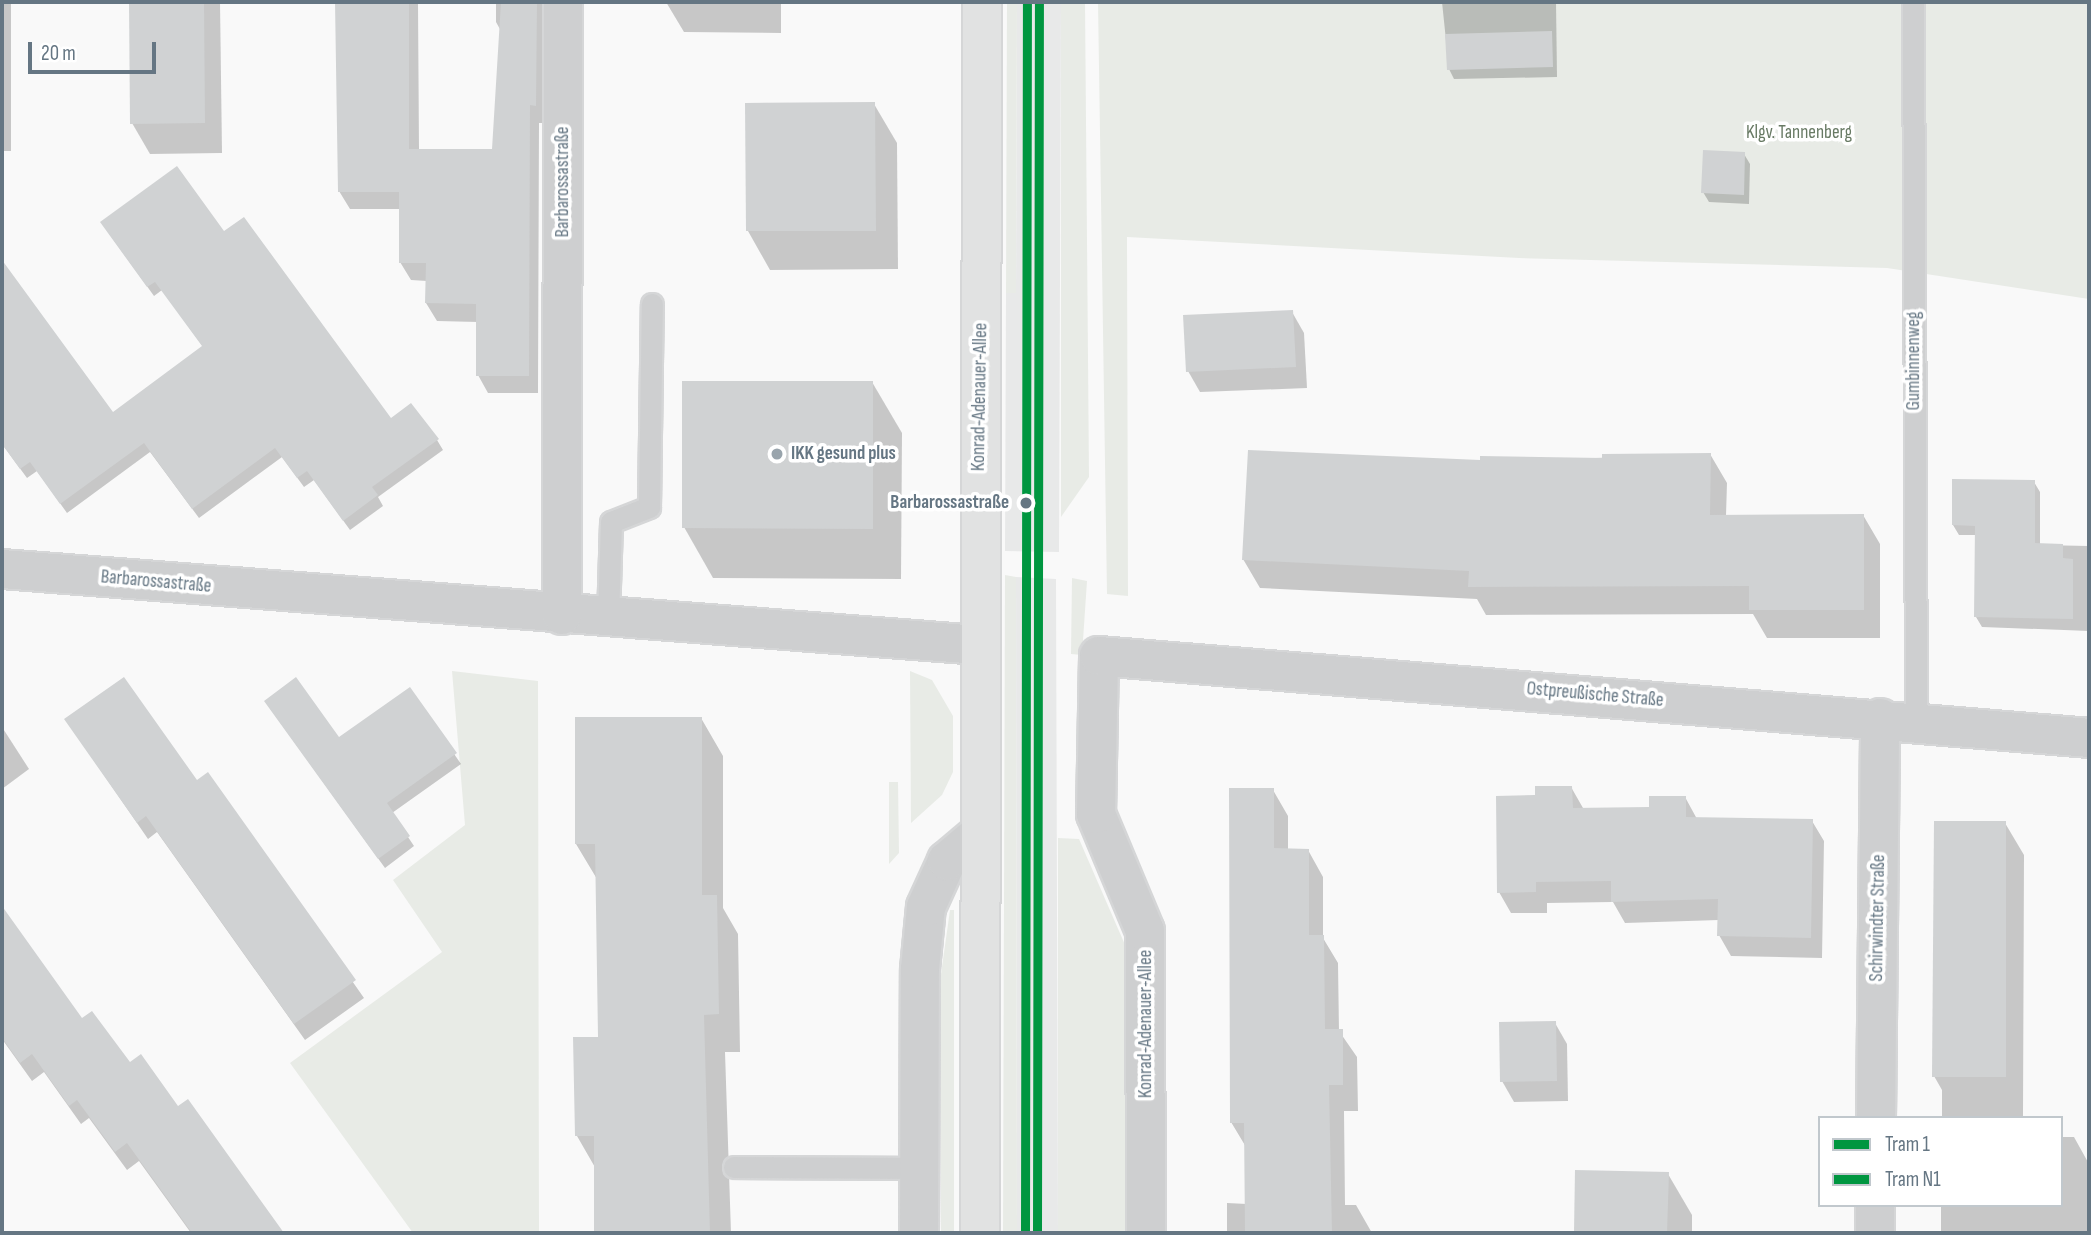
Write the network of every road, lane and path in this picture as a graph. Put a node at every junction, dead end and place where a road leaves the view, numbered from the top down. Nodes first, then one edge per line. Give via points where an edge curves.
1 (563, 2) edge
2 (982, 2) edge
3 (1913, 2) edge
4 (652, 304) dead end
5 (2, 569) edge
6 (562, 615) junction
7 (608, 618) junction
8 (979, 645) junction
9 (1100, 656) joint
10 (1898, 719) junction
11 (2089, 738) edge
12 (980, 833) junction
13 (1876, 1116) edge
14 (734, 1167) dead end
15 (919, 1168) junction
16 (1875, 1207) edge
17 (919, 1233) edge
18 (980, 1233) edge
19 (1146, 1233) edge
20 (1875, 1233) edge

1 - 6 street, Barbarossastraße
2 - 8 main road, Konrad-Adenauer-Allee
3 - 10 lane, Gumbinnenweg
4 - 7 lane via 649,507 611,522
5 - 6 street, Barbarossastraße
6 - 7 street, Barbarossastraße
7 - 8 street, Barbarossastraße
8 - 12 main road, Konrad-Adenauer-Allee
9 - 10 street, Ostpreußische Straße
9 - 19 street, Konrad-Adenauer-Allee via 1096,814 1145,931
10 - 11 street, Ostpreußische Straße
10 - 13 street, Schirwindter Straße
12 - 15 street via 947,861 926,907 920,969
12 - 18 main road, Konrad-Adenauer-Allee
14 - 15 lane
15 - 17 street
16 - 20 street

